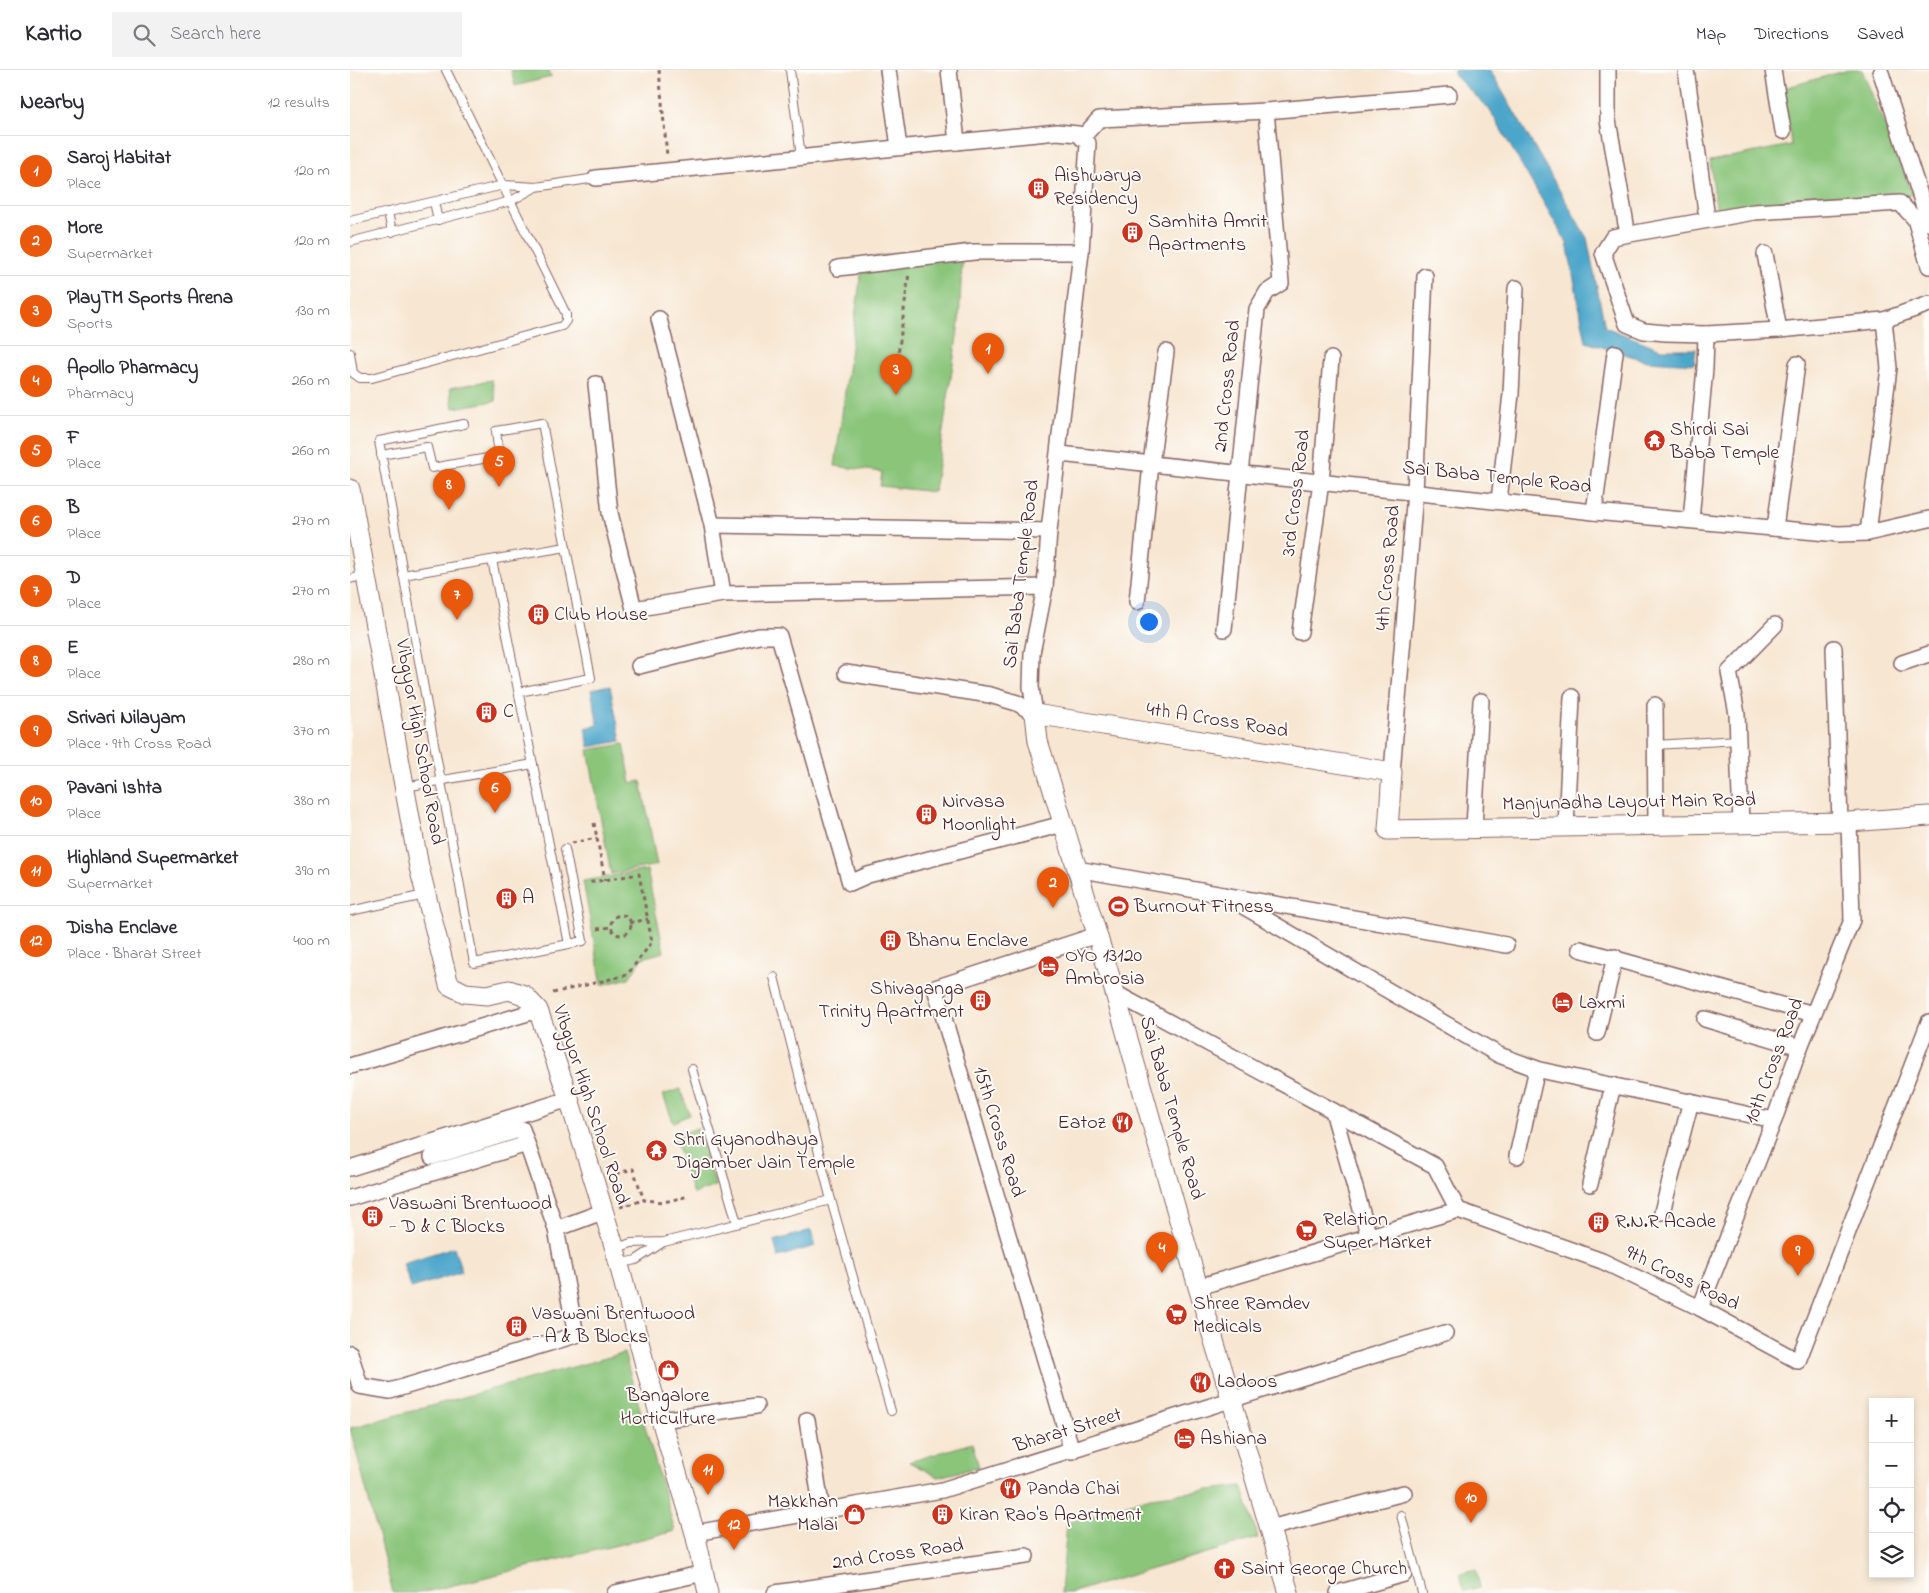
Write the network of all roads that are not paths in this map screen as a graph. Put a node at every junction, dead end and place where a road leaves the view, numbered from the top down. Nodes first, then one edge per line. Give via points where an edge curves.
1 (446, 70) edge
2 (790, 70) edge
3 (888, 70) edge
4 (949, 70) edge
5 (1608, 70) edge
6 (1686, 70) edge
7 (1773, 70) edge
8 (1881, 72) dead end
9 (1449, 95) dead end
10 (1266, 111) junction
11 (1783, 131) dead end
12 (1082, 138) junction
13 (957, 142) junction
14 (899, 147) junction
15 (801, 157) junction
16 (596, 178) joint
17 (504, 185) junction
18 (536, 187) junction
19 (511, 201) junction
20 (434, 202) junction
21 (1706, 211) dead end
22 (388, 212) junction
23 (438, 220) junction
24 (350, 221) edge
25 (1929, 223) edge
26 (1626, 224) dead end
27 (392, 232) junction
28 (350, 242) edge
29 (1082, 252) junction
30 (1765, 254) dead end
31 (1929, 266) edge
32 (838, 268) dead end
33 (1425, 276) dead end
34 (1516, 288) dead end
35 (1929, 304) edge
36 (659, 320) dead end
37 (1884, 320) junction
38 (1779, 330) junction
39 (1706, 334) junction
40 (1166, 352) dead end
41 (350, 353) edge
42 (1615, 353) dead end
43 (1331, 359) dead end
44 (1797, 364) dead end
45 (596, 384) dead end
46 (464, 424) dead end
47 (1060, 454) junction
48 (381, 455) junction
49 (1151, 464) junction
50 (1239, 473) junction
51 (1320, 482) junction
52 (350, 488) edge
53 (1415, 492) junction
54 (1500, 501) junction
55 (1594, 512) junction
56 (1929, 519) edge
57 (1691, 520) junction
58 (712, 525) junction
59 (1775, 528) junction
60 (1049, 531) junction
61 (1868, 533) junction
62 (566, 547) junction
63 (492, 560) junction
64 (404, 575) junction
65 (358, 577) edge
66 (1045, 587) junction
67 (723, 594) junction
68 (1136, 602) dead end
69 (1775, 624) dead end
70 (1224, 629) dead end
71 (1300, 632) dead end
72 (1834, 648) dead end
73 (1929, 654) edge
74 (1902, 663) dead end
75 (639, 666) dead end
76 (846, 673) dead end
77 (519, 692) junction
78 (1572, 697) dead end
79 (1481, 701) dead end
80 (1655, 706) dead end
81 (1035, 714) junction
82 (1738, 740) junction
83 (1655, 745) junction
84 (534, 764) junction
85 (1392, 772) junction
86 (441, 780) junction
87 (405, 787) junction
88 (1929, 816) edge
89 (1844, 822) junction
90 (1063, 824) junction
91 (1741, 824) junction
92 (1656, 825) junction
93 (1566, 827) junction
94 (1474, 828) junction
95 (565, 849) dead end
96 (1077, 869) junction
97 (425, 894) junction
98 (1224, 895) junction
99 (350, 911) edge
100 (1097, 935) junction
101 (569, 944) junction
102 (1506, 945) dead end
103 (1580, 949) dead end
104 (1615, 957) junction
105 (774, 977) dead end
106 (1115, 993) junction
107 (538, 1010) junction
108 (1813, 1014) junction
109 (1704, 1019) dead end
110 (1929, 1022) edge
111 (1596, 1033) dead end
112 (1800, 1047) junction
113 (350, 1066) edge
114 (692, 1069) dead end
115 (1537, 1069) junction
116 (1613, 1084) junction
117 (569, 1098) junction
118 (1691, 1101) junction
119 (1333, 1111) junction
120 (1774, 1120) junction
121 (527, 1144) junction
122 (1517, 1156) dead end
123 (432, 1157) dead end
124 (350, 1168) edge
125 (1590, 1184) dead end
126 (350, 1198) edge
127 (831, 1200) junction
128 (1458, 1210) junction
129 (602, 1212) junction
130 (1662, 1212) dead end
131 (737, 1223) junction
132 (556, 1229) junction
133 (1369, 1236) junction
134 (664, 1242) junction
135 (617, 1256) junction
136 (1198, 1287) junction
137 (1700, 1308) junction
138 (1445, 1333) dead end
139 (576, 1335) junction
140 (350, 1353) edge
141 (497, 1369) dead end
142 (1232, 1400) junction
143 (756, 1406) dead end
144 (891, 1411) dead end
145 (662, 1420) junction
146 (807, 1420) dead end
147 (1072, 1451) junction
148 (1404, 1493) dead end
149 (822, 1510) junction
150 (1400, 1515) dead end
151 (1270, 1528) junction
152 (694, 1533) junction
153 (1026, 1556) dead end
154 (1410, 1572) junction
155 (704, 1573) junction
156 (615, 1593) edge
157 (708, 1593) edge
158 (775, 1593) edge
159 (1289, 1593) edge
160 (1338, 1593) edge
161 (1422, 1593) edge

1 - 17 lane
2 - 15 lane
3 - 14 street
4 - 13 street
5 - 26 street via 1608,120
6 - 21 street
7 - 11 street
8 - 25 street
9 - 10 street
10 - 12 street via 1099,119
10 - 50 street, 2nd Cross Road via 1281,283 1267,292 1256,310
12 - 13 street via 1078,134 1057,132
12 - 29 street, Sai Baba Temple Road via 1088,143
13 - 14 street
14 - 15 street
15 - 16 street
16 - 18 lane
17 - 18 lane
17 - 19 lane
17 - 20 lane
18 - 19 lane
19 - 23 lane
19 - 41 lane via 566,314 562,326 372,378 360,378 353,373
20 - 22 lane
20 - 23 lane
22 - 24 lane
22 - 27 lane
23 - 27 lane
27 - 28 lane
29 - 32 street via 974,252
29 - 47 street, Sai Baba Temple Road
30 - 38 street
31 - 39 street via 1915,219 1900,203 1754,212 1613,237 1603,253 1627,324 1644,332
33 - 53 street, 4th Cross Road
34 - 54 street via 1511,394
35 - 37 street
36 - 58 street
37 - 38 street
37 - 61 street via 1888,368
38 - 39 street
39 - 57 street
40 - 49 street
42 - 55 street
43 - 51 street, 3rd Cross Road
44 - 59 street
45 - 67 street via 610,513 634,609
46 - 48 lane via 379,441
47 - 49 street, Sai Baba Temple Road
47 - 60 street, Sai Baba Temple Road
48 - 62 lane via 427,447 432,468 499,456 496,431 542,423
48 - 64 lane
49 - 50 street, Sai Baba Temple Road
49 - 68 street
50 - 51 street, Sai Baba Temple Road
50 - 70 street, 2nd Cross Road
51 - 53 street, Sai Baba Temple Road
51 - 71 street, 3rd Cross Road
52 - 65 street, Vibgyor High School Road
53 - 54 street, Sai Baba Temple Road
53 - 85 street, 4th Cross Road
54 - 55 street, Sai Baba Temple Road
55 - 57 street, Sai Baba Temple Road
56 - 61 street, Sai Baba Temple Road
57 - 59 street, Sai Baba Temple Road
58 - 60 street
58 - 67 street
59 - 61 street, Sai Baba Temple Road via 1838,534
60 - 66 street, Sai Baba Temple Road
62 - 63 lane
62 - 77 lane via 591,678
63 - 64 lane
63 - 77 lane
64 - 86 lane
65 - 87 street, Vibgyor High School Road
66 - 67 street
66 - 81 street, Sai Baba Temple Road via 1032,652 1031,687
69 - 82 street via 1729,672
72 - 89 street, 10th Cross Road
73 - 74 street
75 - 90 street via 759,636 778,636 850,883 868,875
76 - 81 street via 990,695 1017,703
77 - 84 lane
78 - 93 street
79 - 94 street
80 - 83 street
81 - 85 street, 4th A Cross Road
81 - 90 street, Sai Baba Temple Road via 1038,741
82 - 83 lane
82 - 91 street
83 - 92 street
84 - 86 lane
84 - 101 lane
85 - 94 street, Manjunadha Layout Main Road via 1388,830
86 - 87 lane
86 - 101 lane via 474,963
87 - 97 street, Vibgyor High School Road
88 - 89 street, Manjunadha Layout Main Road
89 - 91 street, Manjunadha Layout Main Road
89 - 108 street, 10th Cross Road via 1852,920
90 - 96 street, Sai Baba Temple Road
91 - 92 street, Manjunadha Layout Main Road
92 - 93 street, Manjunadha Layout Main Road
93 - 94 street, Manjunadha Layout Main Road
95 - 101 lane via 583,941
96 - 98 street
96 - 100 street, Sai Baba Temple Road
97 - 99 lane
97 - 107 street, Vibgyor High School Road via 449,985 465,994 487,995 509,990 524,995
98 - 102 street
98 - 115 street via 1499,1055
100 - 106 street, Sai Baba Temple Road
100 - 147 street, 15th Cross Road via 934,988
103 - 104 street
104 - 108 street
104 - 111 street
105 - 127 lane
106 - 119 street
106 - 136 street, Sai Baba Temple Road
107 - 113 street
107 - 117 street, Vibgyor High School Road
108 - 112 street, 10th Cross Road
109 - 112 street
110 - 137 street, 9th Cross Road via 1798,1361
112 - 120 street, 10th Cross Road
114 - 131 lane
115 - 116 street
115 - 122 street
116 - 118 street
116 - 125 street
117 - 124 street
117 - 129 street, Vibgyor High School Road
118 - 120 street
118 - 130 street
119 - 128 street via 1435,1166
119 - 133 street
120 - 137 street, 10th Cross Road
121 - 123 street via 522,1129
121 - 126 street
121 - 132 street
127 - 131 lane
127 - 144 lane
128 - 133 street
128 - 137 street, 9th Cross Road via 1580,1251
129 - 132 street
129 - 135 street, Vibgyor High School Road
131 - 134 lane
132 - 139 street
133 - 136 street
134 - 135 lane via 631,1243
134 - 135 lane via 636,1260
135 - 145 street, Vibgyor High School Road
136 - 142 street, Sai Baba Temple Road
138 - 142 street, Bharat Street
139 - 140 street via 390,1391 360,1386
139 - 141 street via 578,1343
142 - 147 street, Bharat Street
142 - 151 street, Sai Baba Temple Road
143 - 145 street
145 - 152 street, Vibgyor High School Road
146 - 149 street
147 - 149 street, Bharat Street via 942,1490
148 - 151 street
149 - 152 street, Bharat Street
150 - 154 lane
151 - 159 street, Sai Baba Temple Road
152 - 155 street, Vibgyor High School Road
153 - 158 street, 2nd Cross Road
154 - 160 street
154 - 161 lane
155 - 156 street
155 - 157 street, Vibgyor High School Road

